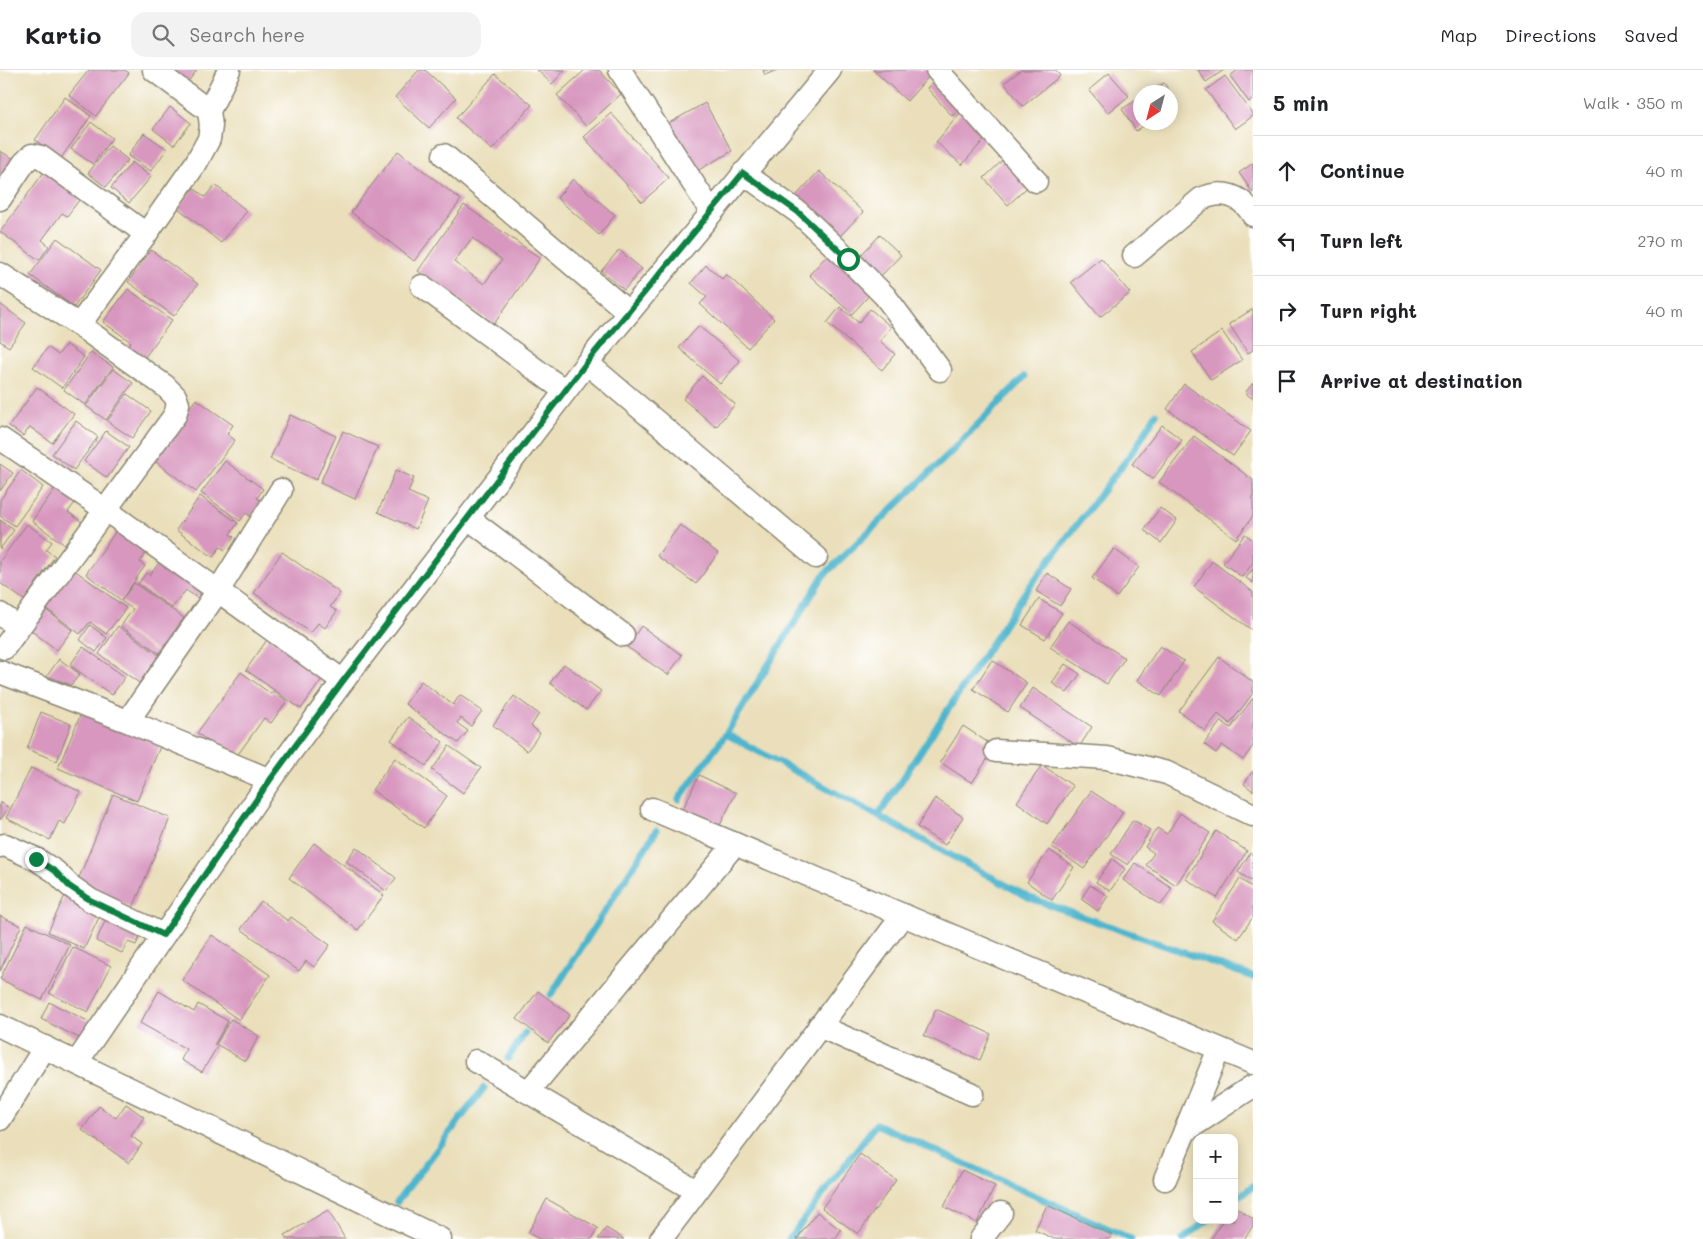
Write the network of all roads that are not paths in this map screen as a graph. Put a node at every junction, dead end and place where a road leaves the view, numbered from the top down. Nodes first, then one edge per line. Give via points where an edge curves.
1 (154, 70) edge
2 (229, 70) edge
3 (620, 70) edge
4 (830, 70) edge
5 (937, 70) edge
6 (209, 111) junction
7 (444, 155) dead end
8 (743, 173) junction
9 (1036, 181) dead end
10 (0, 198) edge
11 (711, 211) junction
12 (1253, 215) edge
13 (146, 234) junction
14 (1134, 256) dead end
15 (0, 274) edge
16 (422, 286) dead end
17 (628, 312) junction
18 (79, 325) junction
19 (587, 362) junction
20 (940, 370) dead end
21 (565, 391) junction
22 (1, 439) edge
23 (281, 490) dead end
24 (106, 510) junction
25 (468, 518) junction
26 (816, 557) dead end
27 (218, 591) junction
28 (0, 614) edge
29 (19, 627) junction
30 (623, 635) dead end
31 (4, 648) dead end
32 (0, 672) edge
33 (343, 681) junction
34 (134, 712) dead end
35 (996, 750) dead end
36 (270, 780) junction
37 (652, 809) dead end
38 (1253, 816) edge
39 (735, 844) junction
40 (0, 846) edge
41 (903, 915) junction
42 (163, 935) junction
43 (0, 1026) edge
44 (819, 1026) junction
45 (45, 1047) junction
46 (1220, 1048) junction
47 (476, 1061) dead end
48 (77, 1062) junction
49 (1253, 1063) edge
50 (1253, 1086) edge
51 (528, 1092) junction
52 (972, 1094) dead end
53 (0, 1119) edge
54 (1185, 1131) junction
55 (1165, 1178) dead end
56 (696, 1191) junction
57 (1001, 1214) dead end
58 (440, 1239) edge
59 (661, 1239) edge
60 (982, 1239) edge

1 - 6 street
2 - 6 street
3 - 11 street
4 - 8 street
5 - 9 street
6 - 13 street via 212,126 209,139
7 - 17 street
8 - 11 street
8 - 20 street via 798,212 885,296
10 - 13 street via 24,163 32,155 41,157
11 - 17 street
12 - 14 street via 1247,206 1228,194 1211,194 1201,198
13 - 18 street
15 - 18 street
16 - 21 street
17 - 19 street
18 - 24 street via 165,386 178,404 175,415
19 - 21 street
19 - 26 street
21 - 25 street
22 - 24 street
23 - 27 street
24 - 27 street
24 - 29 street
25 - 30 street
25 - 33 street
27 - 33 street
27 - 34 street
28 - 29 street
29 - 31 street
32 - 36 street
33 - 36 street
35 - 38 street via 1107,758 1167,773
36 - 42 street
37 - 39 street
39 - 41 street
39 - 51 street
40 - 42 street via 5,845 36,859 90,900
41 - 44 street
41 - 46 street
42 - 48 street
43 - 45 street
44 - 52 street
44 - 56 street
45 - 48 street
45 - 53 street
46 - 49 street
46 - 54 street
47 - 51 street
48 - 58 street
50 - 54 street
51 - 56 street
54 - 55 street
56 - 59 street
57 - 60 street

